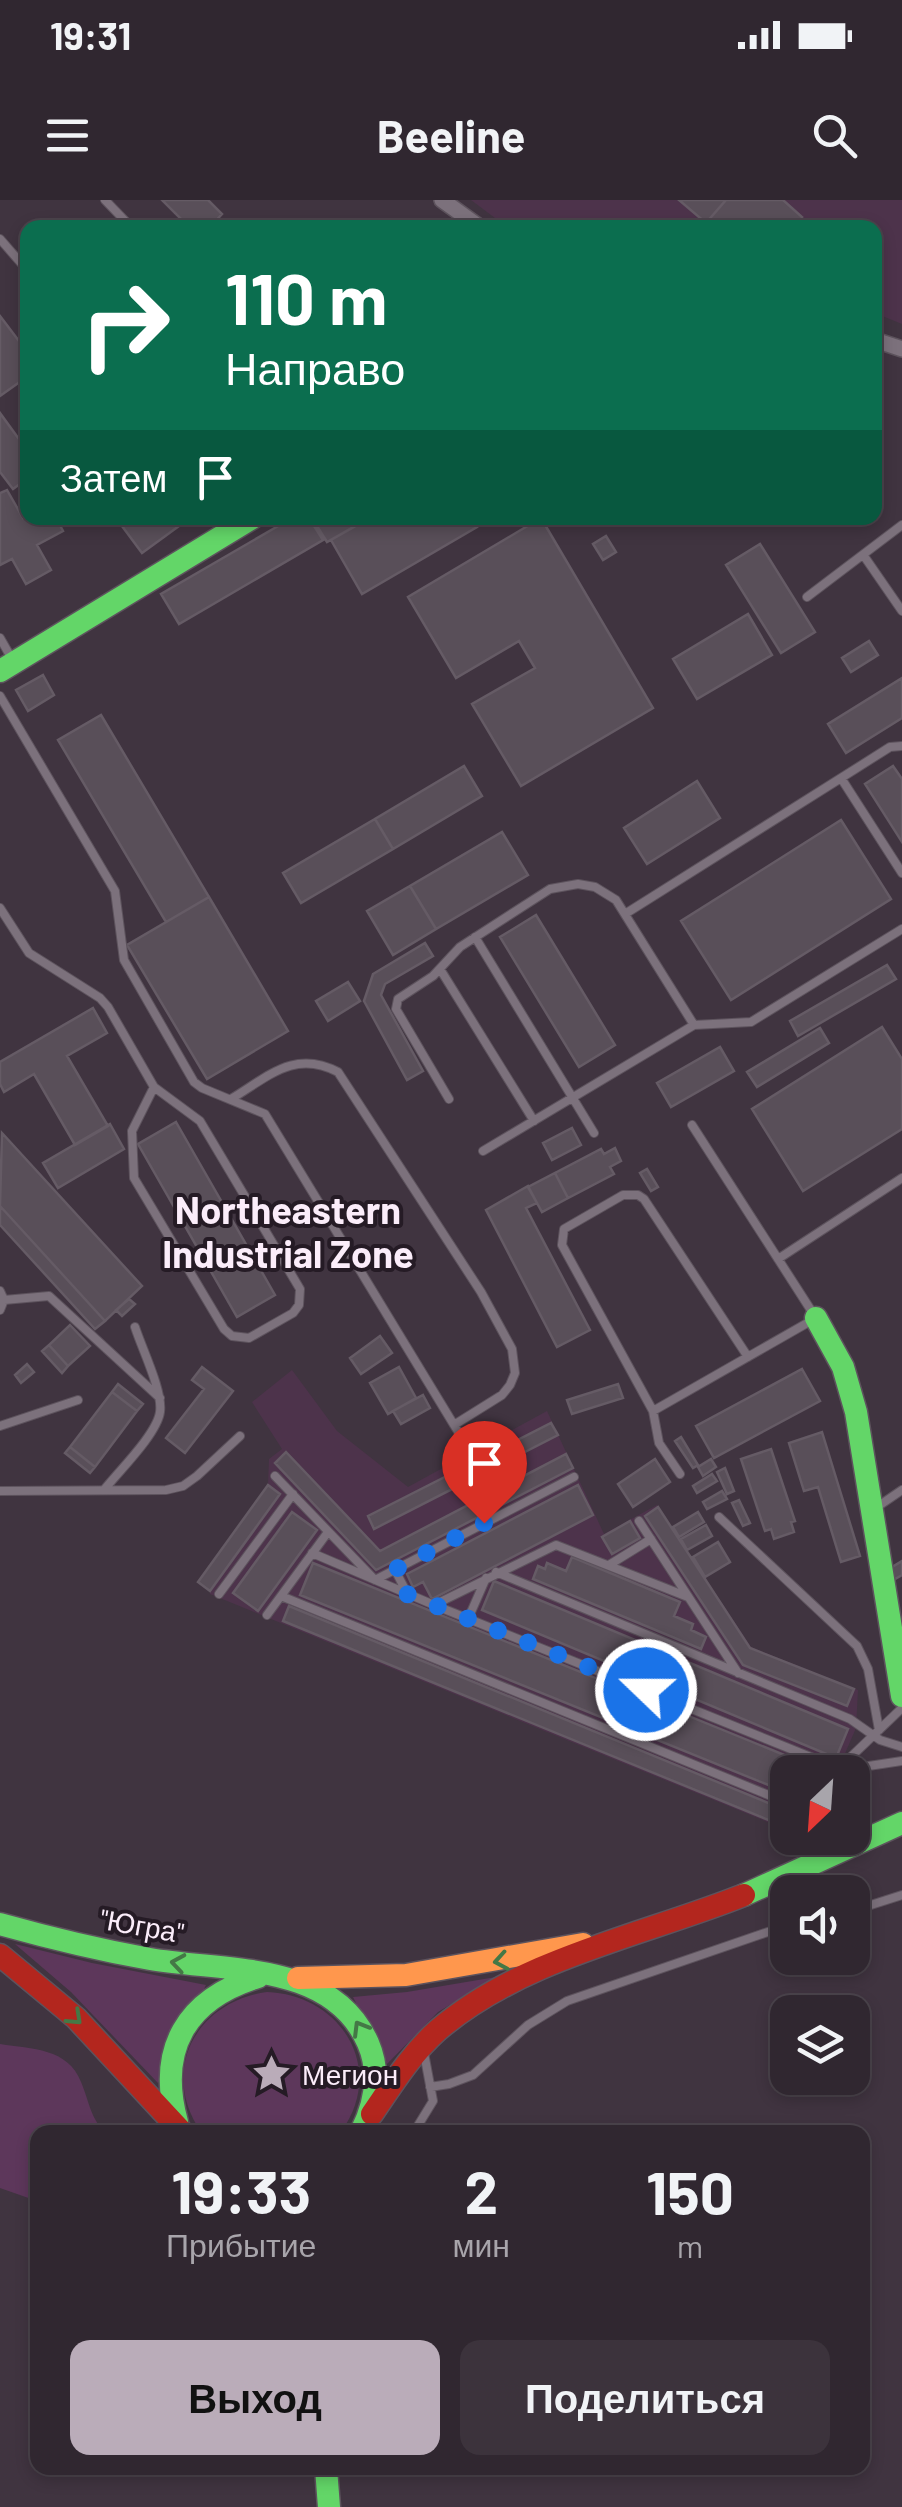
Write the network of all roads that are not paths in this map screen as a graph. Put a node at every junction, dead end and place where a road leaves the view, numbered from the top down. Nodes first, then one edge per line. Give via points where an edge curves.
1 (106, 200) edge
2 (442, 200) edge
3 (125, 220) edge
4 (458, 220) edge
5 (0, 239) edge
6 (20, 262) edge
7 (902, 524) edge
8 (240, 525) edge
9 (864, 556) junction
10 (807, 598) dead end
11 (902, 612) edge
12 (0, 638) edge
13 (7, 667) edge
14 (0, 696) edge
15 (902, 746) edge
16 (840, 778) junction
17 (902, 874) edge
18 (0, 908) edge
19 (625, 914) junction
20 (902, 929) edge
21 (476, 937) junction
22 (440, 969) junction
23 (694, 1025) junction
24 (154, 1087) junction
25 (573, 1098) junction
26 (231, 1099) junction
27 (449, 1099) dead end
28 (534, 1120) junction
29 (692, 1125) dead end
30 (594, 1133) dead end
31 (483, 1152) dead end
32 (899, 1180) edge
33 (902, 1192) edge
34 (778, 1259) junction
35 (2, 1295) edge
36 (0, 1310) edge
37 (816, 1318) junction
38 (135, 1328) dead end
39 (748, 1357) junction
40 (160, 1398) junction
41 (78, 1400) dead end
42 (652, 1412) junction
43 (454, 1425) junction
44 (0, 1426) edge
45 (240, 1436) dead end
46 (468, 1448) dead end
47 (680, 1474) dead end
48 (276, 1476) dead end
49 (574, 1477) dead end
50 (104, 1490) junction
51 (902, 1490) edge
52 (0, 1491) edge
53 (293, 1494) junction
54 (872, 1510) junction
55 (719, 1517) dead end
56 (639, 1521) dead end
57 (328, 1532) junction
58 (651, 1539) junction
59 (312, 1554) junction
60 (609, 1564) junction
61 (394, 1570) junction
62 (496, 1572) junction
63 (486, 1578) junction
64 (375, 1580) junction
65 (219, 1594) dead end
66 (407, 1594) junction
67 (281, 1596) junction
68 (688, 1597) junction
69 (434, 1605) junction
70 (267, 1615) dead end
71 (468, 1618) junction
72 (738, 1673) junction
73 (902, 1696) edge
74 (902, 1708) edge
75 (876, 1732) junction
76 (902, 1747) edge
77 (803, 1755) edge
78 (852, 1755) edge
79 (902, 1761) edge
80 (870, 1767) edge
81 (770, 1796) edge
82 (902, 1823) edge
83 (902, 1895) edge
84 (870, 1905) edge
85 (0, 1924) edge
86 (770, 1931) edge
87 (631, 1934) junction
88 (0, 1955) edge
89 (278, 1976) junction
90 (423, 2046) junction
91 (430, 2086) junction
92 (175, 2125) edge
93 (179, 2125) edge
94 (364, 2125) edge
95 (365, 2125) edge
96 (418, 2125) edge
97 (325, 2475) edge
98 (329, 2507) edge

1 - 3 lane
2 - 4 street
5 - 6 lane
7 - 9 lane
8 - 13 main road
9 - 10 lane
9 - 11 lane
12 - 13 lane
14 - 26 lane via 115,891 124,960 194,1082
15 - 16 lane
16 - 17 lane
16 - 19 lane
18 - 24 lane via 29,953 108,1007
19 - 21 lane via 608,893 564,884
19 - 23 lane
20 - 23 lane via 751,1022
21 - 22 lane
21 - 25 lane
22 - 27 lane via 398,999 396,1009
22 - 28 lane
23 - 25 lane
24 - 24 lane via 132,1131 134,1178 224,1330 248,1338 294,1313 300,1289 200,1121
25 - 28 lane
25 - 30 lane
26 - 43 lane via 265,1114
26 - 43 lane via 297,1062 338,1072 512,1349 510,1384
28 - 31 lane
29 - 34 lane
32 - 33 lane
32 - 34 lane
34 - 37 lane
35 - 36 lane
35 - 40 lane via 49,1296
37 - 39 lane
37 - 54 main road via 851,1391
38 - 40 lane
39 - 42 lane
39 - 42 lane via 644,1199 629,1193 570,1224 562,1244
40 - 50 lane via 152,1431
41 - 44 lane
42 - 47 lane via 659,1443
43 - 46 lane
45 - 50 lane via 183,1486
48 - 53 lane
49 - 61 lane
50 - 52 lane
51 - 54 lane
53 - 57 lane
53 - 65 lane
54 - 73 main road
55 - 75 lane via 857,1646 868,1669
56 - 58 lane
57 - 59 lane
57 - 64 lane
58 - 60 lane
58 - 68 lane
59 - 64 lane
59 - 67 lane
60 - 62 lane via 556,1545
60 - 68 lane
61 - 64 lane
61 - 66 lane
62 - 63 lane
62 - 72 lane
63 - 69 lane
63 - 71 lane
64 - 66 lane
66 - 69 lane
67 - 70 lane
67 - 81 lane
68 - 72 lane
69 - 71 lane
71 - 77 lane
72 - 75 lane
74 - 75 lane
75 - 76 lane
75 - 78 lane
79 - 80 lane
82 - 87 main road via 759,1888
83 - 84 lane
89 -> 85 main road, "Югра" via 115,1952
86 - 91 lane via 566,2001 473,2075
87 -> 89 main road via 438,1972 348,1980
87 - 90 main road via 501,1992
88 -> 92 main road via 76,2018
89 - 93 main road via 219,1990 183,2026 168,2074
94 -> 89 main road, "Югра" via 375,2070 361,2027 330,1994
90 - 91 lane
90 - 95 main road
91 - 96 lane via 433,2101
97 - 98 main road

